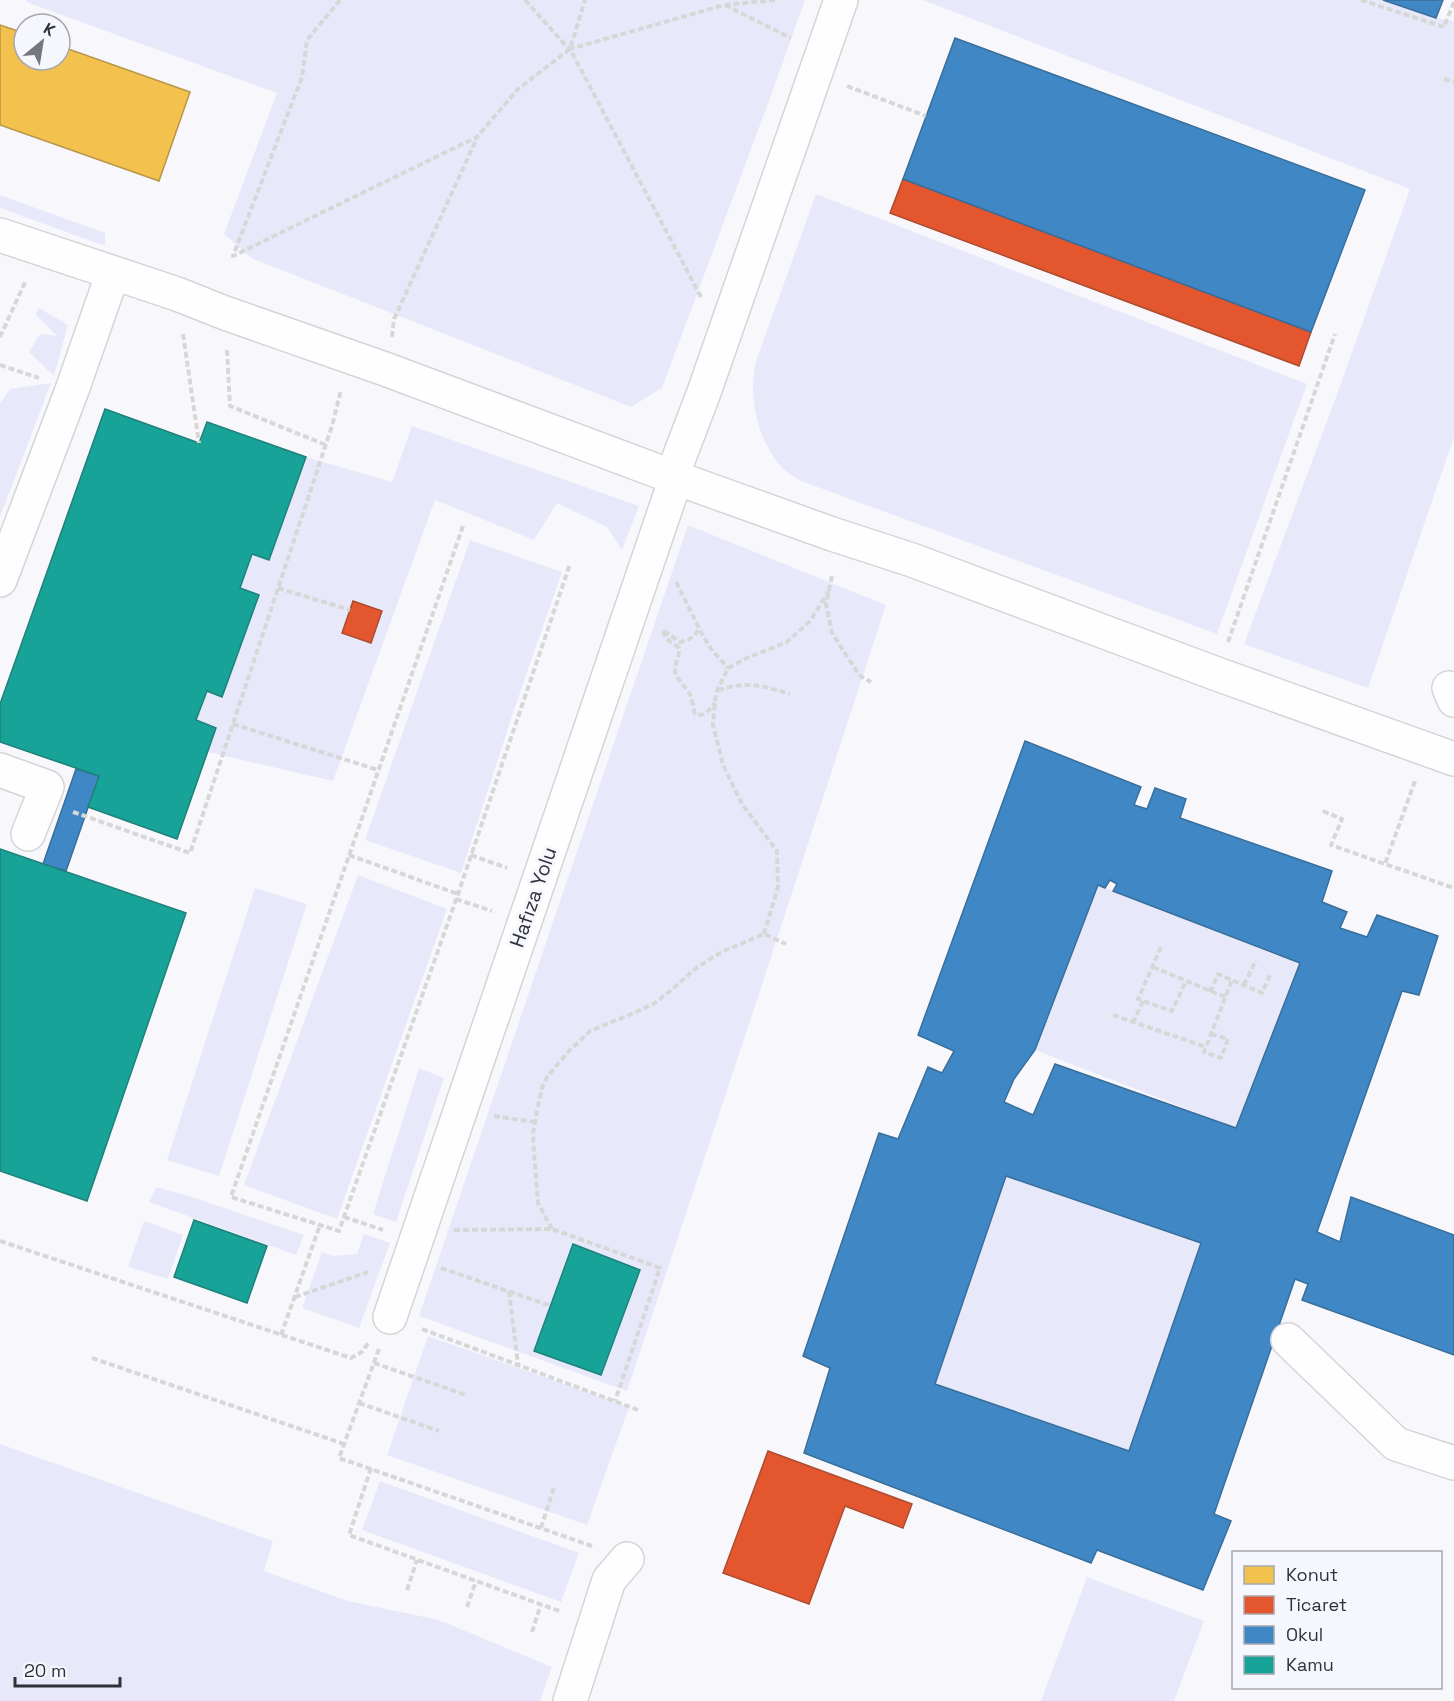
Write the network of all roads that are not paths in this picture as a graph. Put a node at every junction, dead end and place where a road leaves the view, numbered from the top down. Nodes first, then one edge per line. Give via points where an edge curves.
1 (841, 0) edge
2 (0, 235) edge
3 (112, 273) junction
4 (674, 477) junction
5 (0, 580) edge
6 (1454, 759) edge
7 (0, 770) edge
8 (28, 834) dead end
9 (390, 1317) road end
10 (1288, 1340) dead end
11 (1454, 1463) edge
12 (627, 1559) dead end
13 (570, 1701) edge

1 - 4 street, Hafıza Yolu
2 - 3 street
3 - 4 street
3 - 5 street
4 - 6 street
4 - 9 street, Hafıza Yolu
7 - 8 street via 47,787
10 - 11 street via 1396,1444
12 - 13 street via 609,1580

